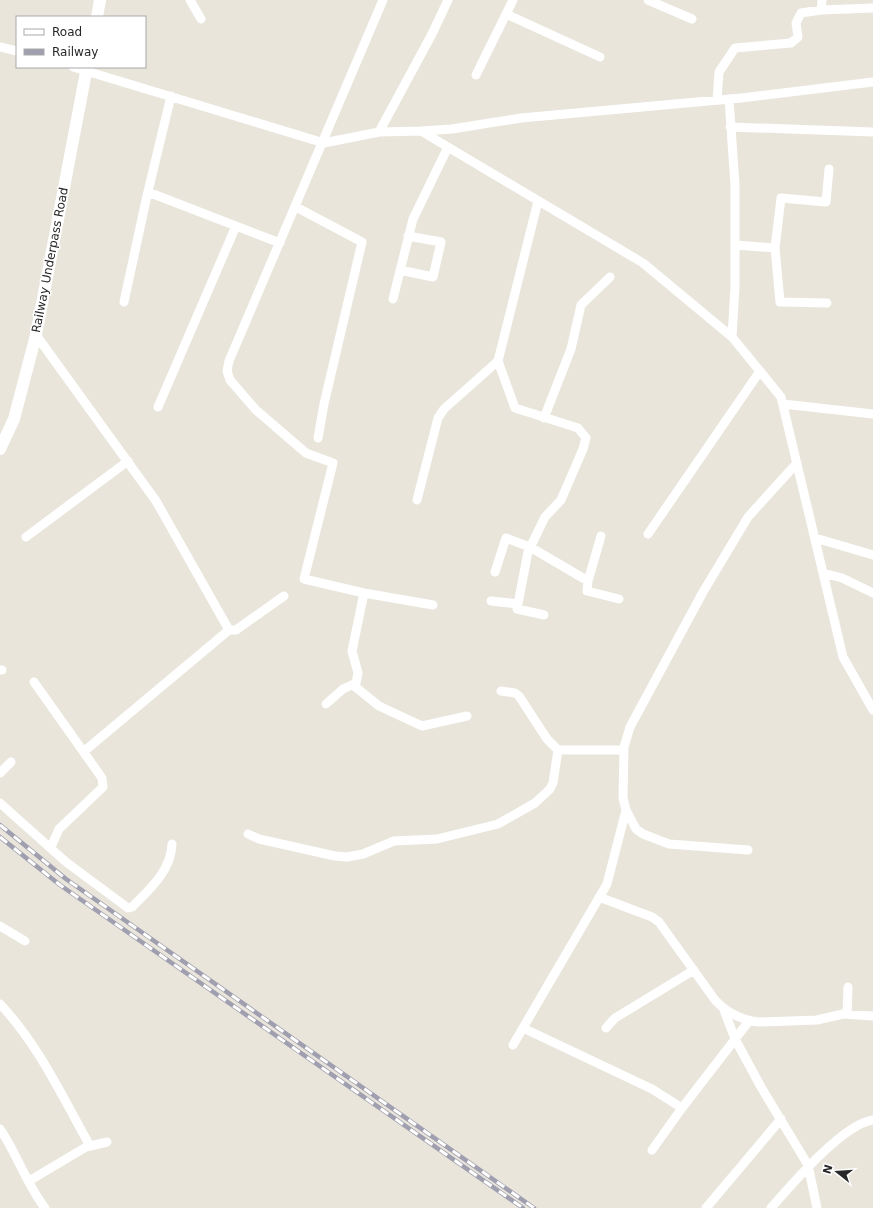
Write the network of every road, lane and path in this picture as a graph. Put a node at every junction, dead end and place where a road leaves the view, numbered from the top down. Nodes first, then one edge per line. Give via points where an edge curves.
1 (100, 0) edge
2 (190, 0) edge
3 (383, 0) edge
4 (448, 0) edge
5 (513, 0) edge
6 (648, 0) edge
7 (822, 0) edge
8 (873, 8) edge
9 (821, 10) junction
10 (506, 14) junction
11 (97, 16) edge
12 (692, 18) dead end
13 (201, 19) dead end
14 (0, 47) edge
15 (16, 52) edge
16 (600, 56) dead end
17 (87, 69) edge
18 (476, 75) dead end
19 (873, 82) edge
20 (171, 96) junction
21 (729, 99) junction
22 (717, 100) junction
23 (730, 127) junction
24 (421, 131) junction
25 (379, 132) junction
26 (873, 132) edge
27 (324, 143) junction
28 (448, 147) junction
29 (828, 169) dead end
30 (148, 192) junction
31 (538, 201) junction
32 (296, 207) junction
33 (236, 226) junction
34 (408, 236) junction
35 (280, 243) junction
36 (735, 245) junction
37 (775, 248) junction
38 (400, 270) junction
39 (610, 277) dead end
40 (393, 298) dead end
41 (124, 302) dead end
42 (827, 303) dead end
43 (36, 336) junction
44 (732, 337) junction
45 (498, 361) junction
46 (760, 371) junction
47 (783, 404) junction
48 (158, 407) dead end
49 (873, 414) edge
50 (544, 418) junction
51 (318, 438) dead end
52 (0, 450) edge
53 (128, 461) junction
54 (797, 463) junction
55 (417, 500) dead end
56 (648, 534) dead end
57 (601, 536) dead end
58 (26, 538) dead end
59 (815, 538) junction
60 (530, 547) junction
61 (873, 555) edge
62 (495, 572) dead end
63 (823, 573) junction
64 (588, 581) junction
65 (364, 593) junction
66 (873, 593) edge
67 (284, 596) dead end
68 (619, 599) dead end
69 (491, 600) dead end
70 (518, 604) junction
71 (433, 605) dead end
72 (544, 615) dead end
73 (229, 630) junction
74 (34, 682) dead end
75 (353, 685) junction
76 (501, 691) dead end
77 (326, 704) dead end
78 (873, 710) edge
79 (467, 716) dead end
80 (88, 748) dead end
81 (558, 750) junction
82 (624, 750) junction
83 (11, 762) dead end
84 (0, 773) edge
85 (0, 804) edge
86 (626, 810) junction
87 (248, 834) dead end
88 (172, 844) dead end
89 (51, 847) junction
90 (748, 850) dead end
91 (599, 897) junction
92 (0, 926) edge
93 (25, 941) dead end
94 (694, 970) junction
95 (848, 987) dead end
96 (0, 1004) edge
97 (724, 1010) junction
98 (847, 1014) junction
99 (873, 1016) edge
100 (749, 1021) junction
101 (523, 1028) junction
102 (606, 1028) dead end
103 (735, 1039) junction
104 (513, 1045) dead end
105 (682, 1108) junction
106 (780, 1119) junction
107 (873, 1120) edge
108 (0, 1129) edge
109 (107, 1142) dead end
110 (90, 1146) junction
111 (652, 1150) dead end
112 (808, 1165) junction
113 (29, 1181) junction
114 (45, 1208) edge
115 (706, 1208) edge
116 (771, 1208) edge
117 (817, 1208) edge

1 - 11 street
2 - 13 street
3 - 27 street
4 - 25 street
5 - 10 street
6 - 12 street
7 - 9 street
8 - 9 street
9 - 22 street via 801,13 796,23 798,37 791,43 735,48 719,72
10 - 16 street
10 - 18 street
14 - 15 street
17 - 20 street
17 - 43 street, Railway Underpass Road
19 - 21 street
20 - 27 street
20 - 30 street
21 - 22 street
21 - 23 street
22 - 24 street via 521,118 452,129
23 - 26 street
23 - 36 street
24 - 25 street
24 - 28 street
25 - 27 street
27 - 32 street
28 - 31 street
28 - 34 street
29 - 37 street via 826,202 781,198
30 - 33 street
30 - 41 street
31 - 44 street via 643,263
31 - 45 street
32 - 35 street
32 - 51 street via 362,242
33 - 35 street
33 - 48 street
34 - 38 street
34 - 38 street via 440,242 433,277
35 - 65 street via 229,361 230,380 256,410 306,453 333,463 304,579
36 - 37 street
36 - 44 street
37 - 42 street via 780,302
38 - 40 street
39 - 50 street via 581,305 571,349
43 - 52 street, Railway Underpass Road via 14,420
43 - 53 street
44 - 46 street
45 - 50 street via 514,408
45 - 55 street via 444,409 438,418
46 - 47 street via 781,396
46 - 56 street
47 - 49 street
47 - 54 street
50 - 60 street via 578,428 586,438 561,500 545,517
53 - 58 street
53 - 73 street via 156,501
54 - 59 street
54 - 82 street via 748,517 703,592 630,727
57 - 64 street
59 - 61 street
59 - 63 street
60 - 62 street via 506,538
60 - 64 street
60 - 70 street
63 - 66 street via 842,578
63 - 78 street via 843,657
64 - 68 street via 587,591
65 - 71 street
65 - 75 street via 352,651 358,673
67 - 73 street via 236,630
69 - 70 street
70 - 72 street via 517,609
73 - 80 street
74 - 89 street via 103,783 102,787 60,829
75 - 77 street via 343,689
75 - 79 street via 379,706 422,726
76 - 81 street via 519,696 547,739
81 - 82 street
81 - 87 street via 550,789 535,802 498,824 437,839 394,841 364,854 347,857 259,839
82 - 86 street via 623,798
83 - 84 street
85 - 89 street
86 - 90 street via 636,828 643,834 669,844
86 - 91 street via 607,884
88 - 89 street via 172,856 163,873 132,907 128,908 66,862
91 - 94 street via 659,922
91 - 101 street
92 - 93 street
94 - 97 street
94 - 102 street via 615,1018
95 - 98 street
96 - 110 street via 15,1019
97 - 100 street
97 - 103 street
98 - 99 street
98 - 100 street via 817,1020
100 - 103 street
101 - 104 street
101 - 105 street via 652,1089
103 - 105 street
103 - 106 street
105 - 111 street
106 - 112 street
106 - 115 street
107 - 112 street via 853,1129
108 - 113 street
109 - 110 street
110 - 113 street
112 - 116 street
112 - 117 street
113 - 114 street

